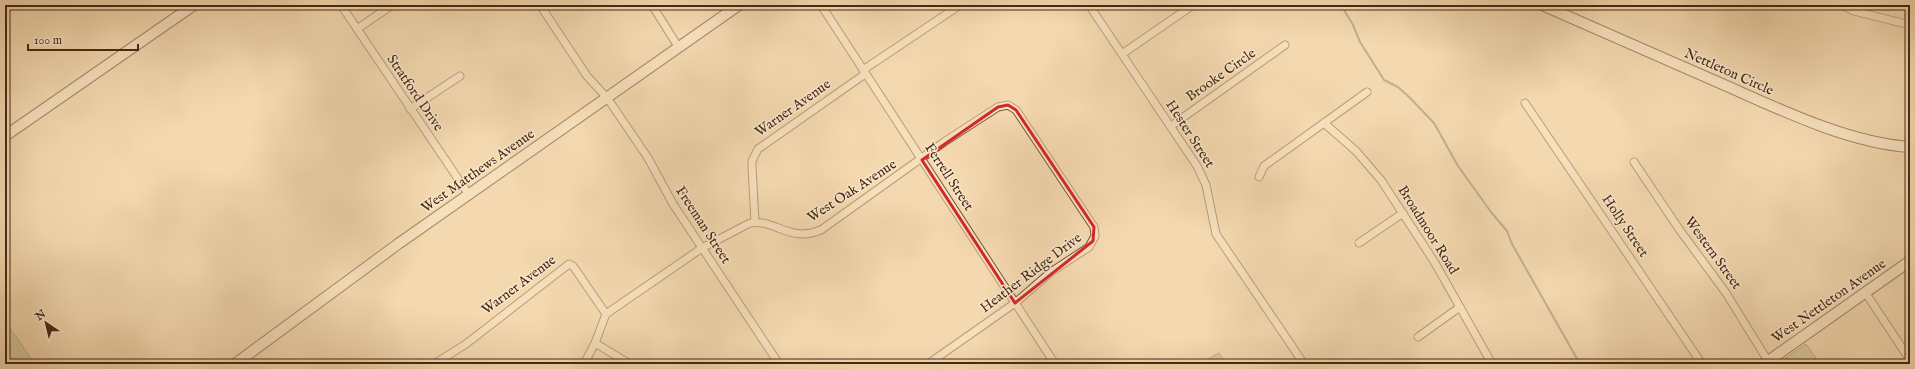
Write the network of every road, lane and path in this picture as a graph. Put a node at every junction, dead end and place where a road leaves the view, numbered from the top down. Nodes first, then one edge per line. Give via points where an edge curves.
1 (194, 5) edge
2 (341, 5) edge
3 (392, 5) edge
4 (540, 5) edge
5 (652, 5) edge
6 (740, 5) edge
7 (820, 5) edge
8 (960, 5) edge
9 (1089, 5) edge
10 (1192, 5) edge
11 (1542, 5) edge
12 (1840, 5) edge
13 (1910, 25) edge
14 (356, 28) junction
15 (1285, 45) dead end
16 (679, 48) junction
17 (1122, 54) junction
18 (864, 72) junction
19 (460, 76) dead end
20 (1367, 92) dead end
21 (608, 98) junction
22 (1525, 103) dead end
23 (1008, 105) joint
24 (410, 109) junction
25 (1324, 123) junction
26 (1171, 126) junction
27 (5, 136) edge
28 (1910, 146) edge
29 (922, 160) junction
30 (1634, 162) dead end
31 (1259, 177) dead end
32 (469, 195) junction
33 (1403, 213) junction
34 (755, 222) junction
35 (1359, 243) dead end
36 (702, 248) junction
37 (1910, 261) edge
38 (1865, 292) junction
39 (1015, 303) junction
40 (1460, 307) junction
41 (606, 314) junction
42 (1418, 337) dead end
43 (595, 343) junction
44 (1910, 360) edge
45 (1766, 363) edge
46 (235, 364) edge
47 (434, 364) edge
48 (584, 364) edge
49 (630, 364) edge
50 (779, 364) edge
51 (928, 364) edge
52 (1055, 364) edge
53 (1304, 364) edge
54 (1492, 364) edge
55 (1702, 364) edge

1 - 27 street
2 - 14 street, Stratford Drive
3 - 14 street
4 - 21 street, Freeman Street via 587,76
5 - 16 street
6 - 16 street, West Matthews Avenue
7 - 18 street, Ferrell Street
8 - 18 street, Warner Avenue
9 - 17 street, Hester Street
10 - 17 street
11 - 28 street, Nettleton Circle via 1789,113 1856,136
12 - 13 street
14 - 24 street, Stratford Drive
15 - 26 street, Brooke Circle
16 - 21 street, West Matthews Avenue
17 - 26 street, Hester Street
18 - 29 street, Ferrell Street
18 - 34 street, Warner Avenue via 758,149 752,161
19 - 24 street
20 - 25 street
21 - 32 street, West Matthews Avenue
21 - 36 street, Freeman Street via 648,158 673,204
22 - 55 street, Holly Street
23 - 29 street, West Oak Avenue via 998,107 944,142
23 - 39 street, Heather Ridge Drive via 1016,110 1095,229 1089,247 1051,272
24 - 32 street, Stratford Drive
25 - 31 street via 1264,166
25 - 33 street, Broadmoor Road via 1375,172
26 - 53 street, Hester Street via 1206,184 1216,234
29 - 34 street, West Oak Avenue via 813,233 792,234
29 - 39 street, Ferrell Street
30 - 45 street, Western Street via 1726,293
32 - 46 street, West Matthews Avenue
33 - 35 street
33 - 40 street, Broadmoor Road
34 - 36 street
36 - 41 street
36 - 50 street, Freeman Street
37 - 38 street, West Nettleton Avenue
38 - 44 street
38 - 45 street, West Nettleton Avenue
39 - 51 street, Heather Ridge Drive
39 - 52 street, Ferrell Street
40 - 42 street
40 - 54 street, Broadmoor Road
41 - 43 street
41 - 47 street, Warner Avenue via 573,266 569,264 470,341
43 - 48 street
43 - 49 street

